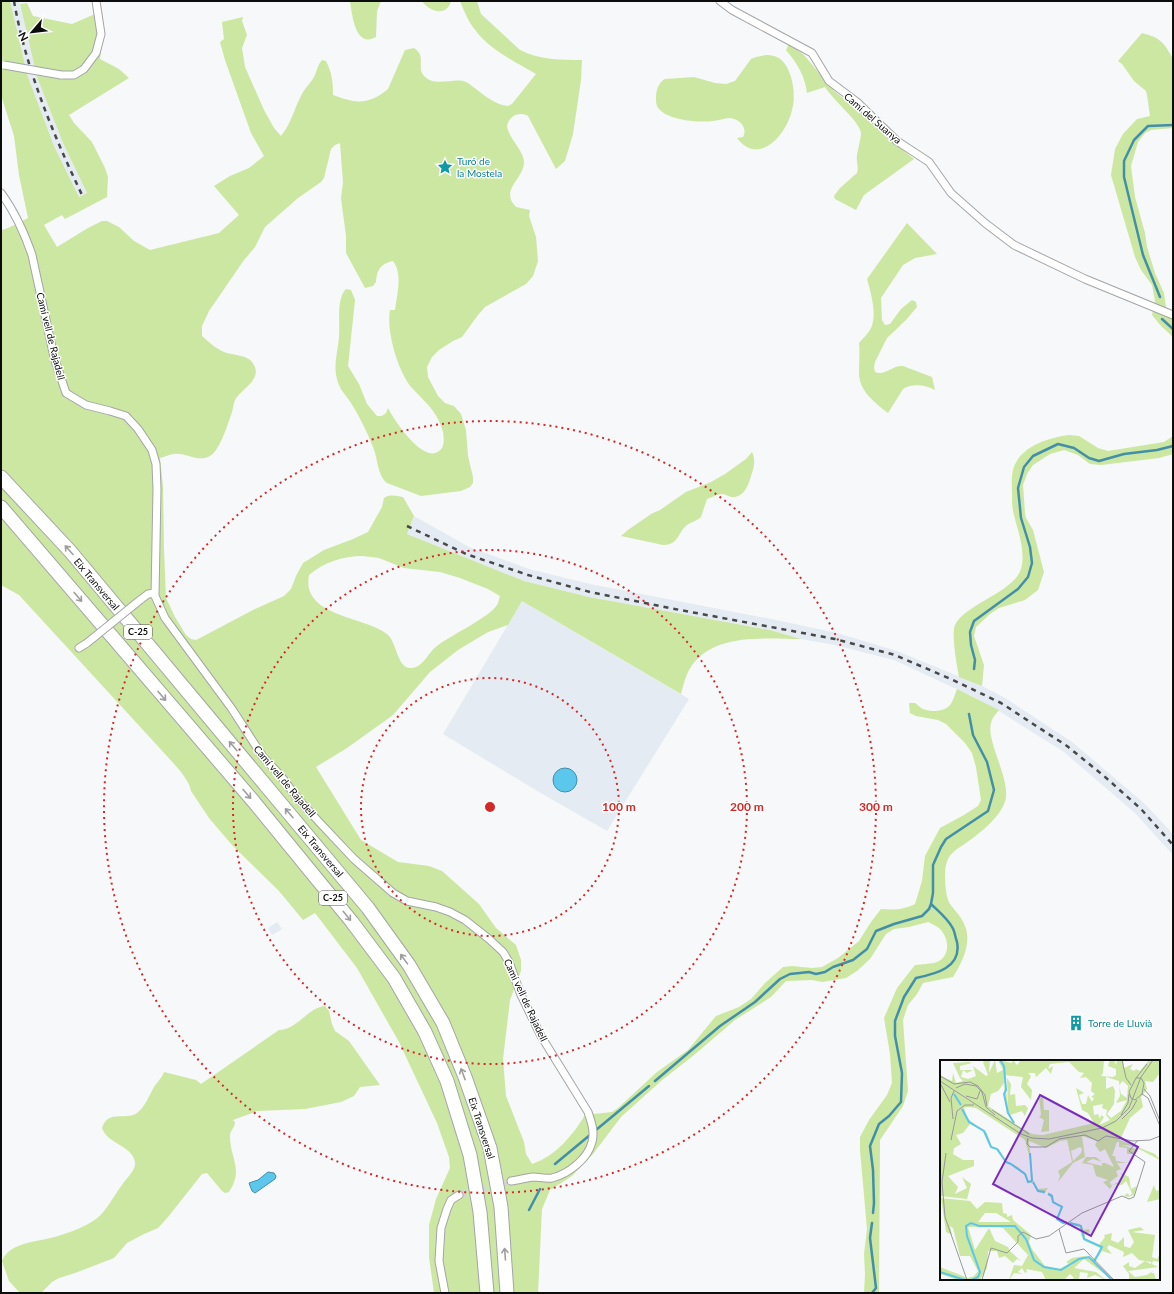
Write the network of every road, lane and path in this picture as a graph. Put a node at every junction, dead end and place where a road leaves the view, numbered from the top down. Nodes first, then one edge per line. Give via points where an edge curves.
1 (96, 1) edge
2 (720, 1) edge
3 (2, 65) edge
4 (1, 193) edge
5 (1173, 315) edge
6 (1, 477) edge
7 (1, 507) edge
8 (155, 593) junction
9 (79, 648) dead end
10 (511, 1181) tunnel mouth
11 (459, 1195) tunnel mouth
12 (445, 1293) edge
13 (487, 1293) edge
14 (507, 1293) edge

1 - 3 street, bridge via 101,34 96,53 84,69 74,75 61,75
2 - 5 street, Camí del Suanya via 812,53 829,81 857,102 897,141 929,162 951,193 1014,245 1085,279
4 - 8 street, Camí vell de Rajadell via 14,211 32,255 54,357 66,393 86,406 126,416 152,450 156,464 157,489
14 -> 6 highway, Eix Transversal / C-25 via 501,1207 490,1148 443,1023 409,965 368,908 70,551
7 -> 13 highway, Eix Transversal / C-25 via 254,802 394,978 425,1032 447,1081 470,1155 480,1212
8 - 9 street, bridge via 148,594
8 - 10 street, Camí vell de Rajadell via 165,618 232,709 263,757 354,859 393,894 407,901 443,909 458,917 489,939 506,956 538,1030 588,1112 593,1132 587,1154 566,1172 550,1178 532,1177
11 - 12 street via 451,1200 441,1228 439,1261

